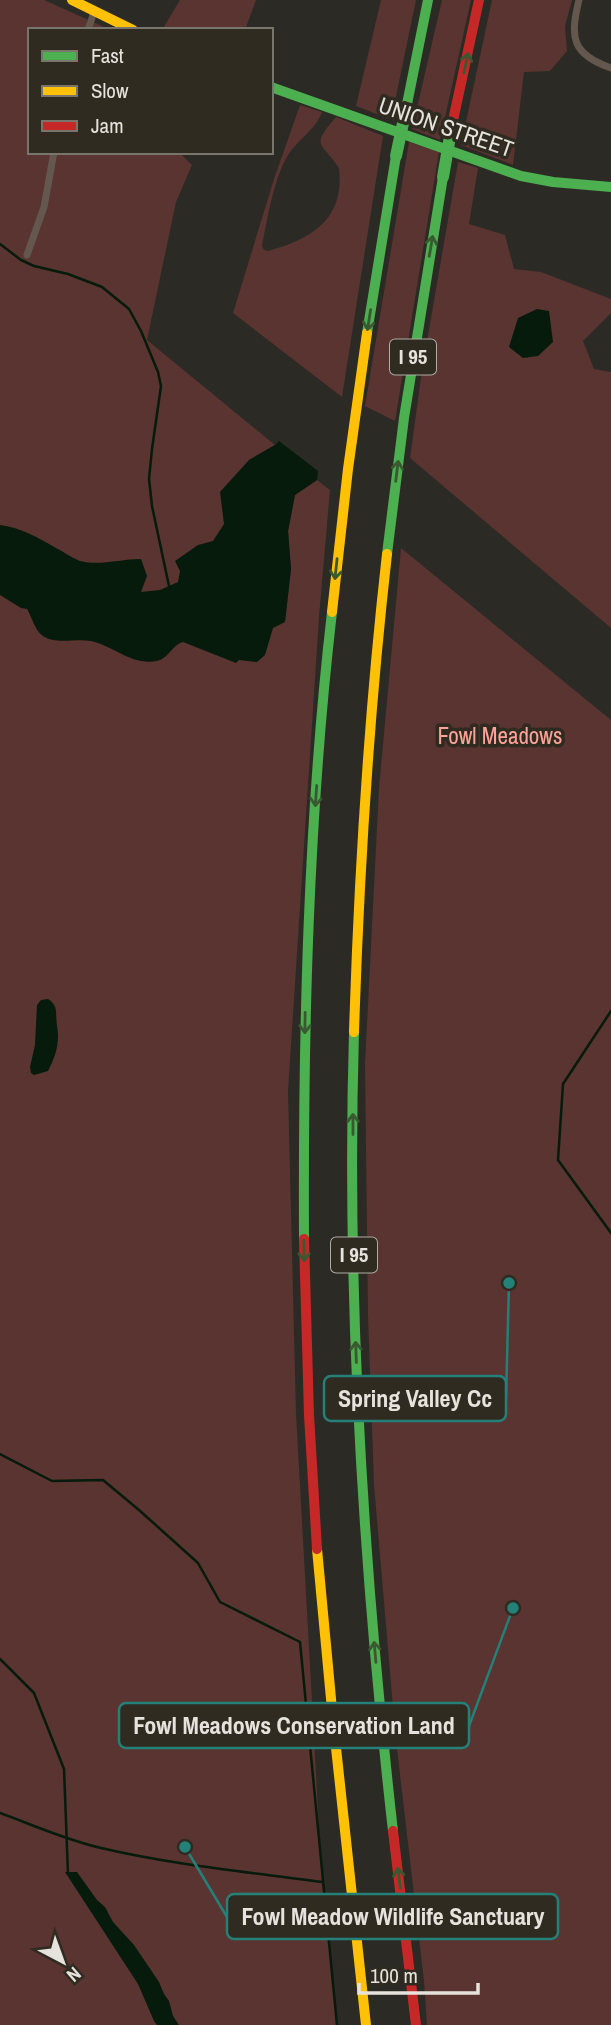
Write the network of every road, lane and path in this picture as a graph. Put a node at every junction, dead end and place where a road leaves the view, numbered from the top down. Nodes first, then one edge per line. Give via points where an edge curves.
1 (72, 0) edge
2 (428, 0) edge
3 (479, 0) edge
4 (579, 0) edge
5 (94, 12) junction
6 (89, 28) edge
7 (129, 28) edge
8 (611, 68) edge
9 (273, 88) edge
10 (54, 154) edge
11 (611, 187) edge
12 (27, 255) dead end
13 (366, 2025) edge
14 (416, 2025) edge

1 - 5 main road
2 -> 13 main road, I 95, bridge via 396,156 341,519 310,901 304,1099 305,1308 316,1535
14 -> 3 main road, I 95, bridge via 366,1537 355,1320 356,983 377,647 401,441 452,125
4 - 8 street via 573,28 579,48
5 - 6 street
5 - 7 main road
9 - 11 main road, UNION STREET via 514,174
10 - 12 street via 44,207

